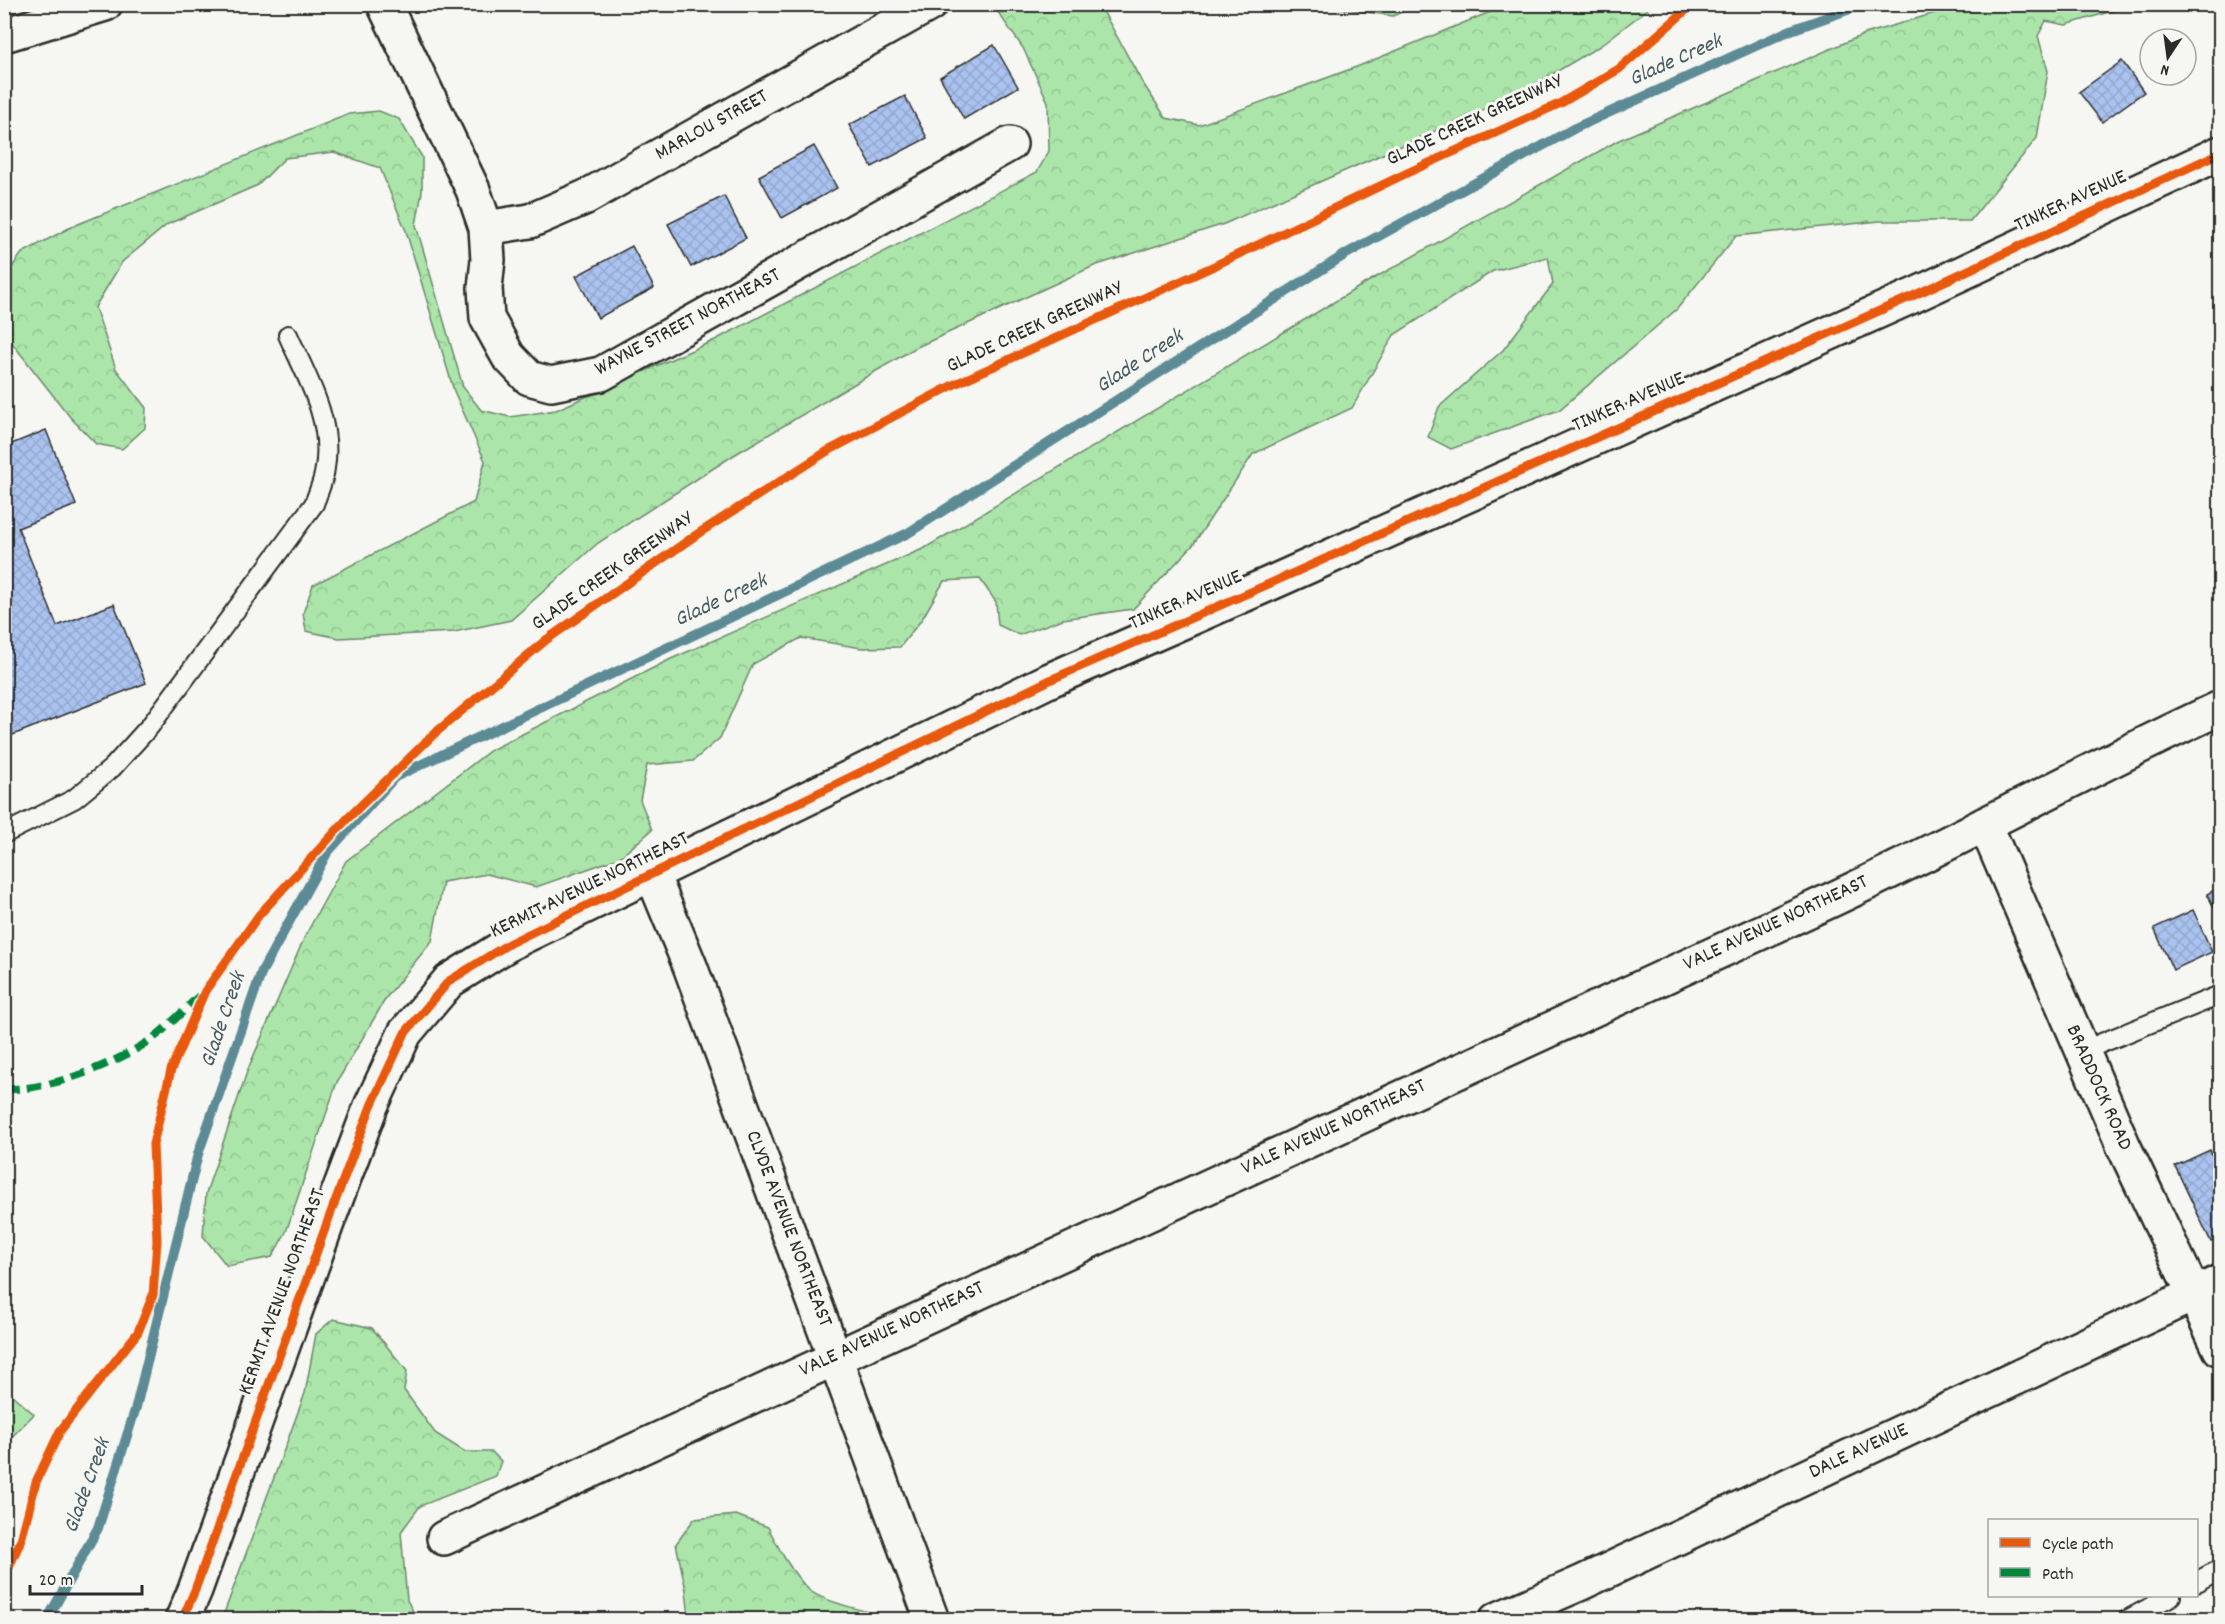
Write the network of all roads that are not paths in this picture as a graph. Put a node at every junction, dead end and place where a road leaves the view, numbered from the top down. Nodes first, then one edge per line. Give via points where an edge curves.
1 (105, 4) edge
2 (384, 4) edge
3 (930, 4) edge
4 (4, 35) edge
5 (1010, 144) dead end
6 (2220, 153) edge
7 (486, 228) junction
8 (288, 335) dead end
9 (1050, 680) joint
10 (2220, 708) edge
11 (1985, 824) junction
12 (4, 834) edge
13 (652, 874) junction
14 (2220, 995) edge
15 (2082, 1051) junction
16 (2208, 1288) edge
17 (2220, 1349) edge
18 (836, 1356) junction
19 (444, 1538) dead end
20 (2220, 1569) edge
21 (2198, 1581) edge
22 (2169, 1597) edge
23 (182, 1620) edge
24 (932, 1620) edge
25 (1496, 1620) edge
26 (2127, 1620) edge

1 - 4 street
2 - 7 street, WAYNE STREET NORTHEAST via 473,189
3 - 7 street, MARLOU STREET via 586,196 530,220
5 - 7 street, WAYNE STREET NORTHEAST via 601,374 551,384 529,378 508,356 487,318
6 - 9 street, TINKER AVENUE via 1884,308
8 - 12 lane via 319,404 327,438 325,470 314,504 150,726 112,768 74,799
9 - 13 street, KERMIT AVENUE NORTHEAST
10 - 11 street, VALE AVENUE NORTHEAST
11 - 15 street, BRADDOCK ROAD
11 - 18 street, VALE AVENUE NORTHEAST via 1821,905
13 - 18 street, CLYDE AVENUE NORTHEAST
13 - 23 street, KERMIT AVENUE NORTHEAST via 510,944 449,981 405,1033 367,1117
14 - 15 lane
15 - 16 street, BRADDOCK ROAD via 2124,1147
16 - 17 street, BRADDOCK ROAD
16 - 25 street, DALE AVENUE
18 - 19 street, VALE AVENUE NORTHEAST
18 - 24 street, CLYDE AVENUE NORTHEAST
20 - 21 lane
22 - 26 lane

